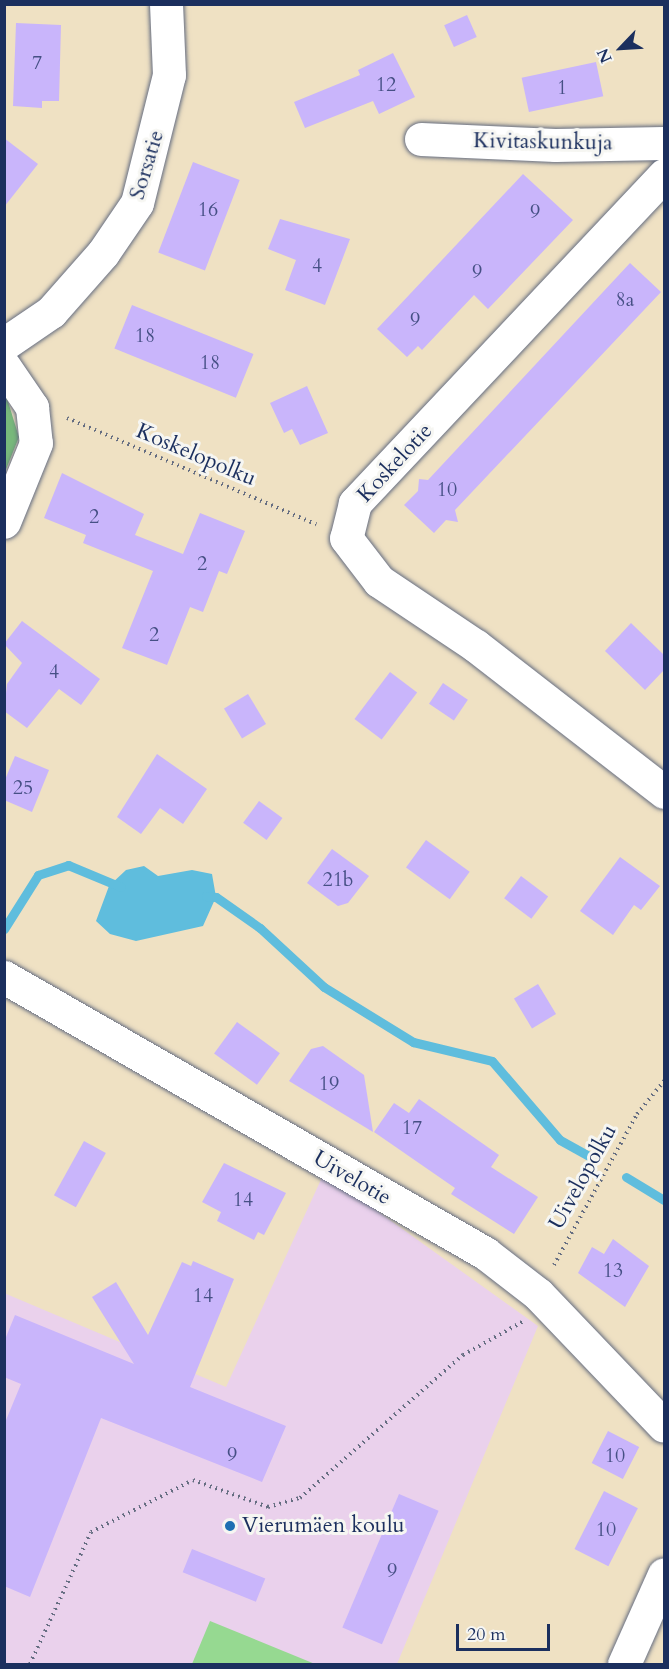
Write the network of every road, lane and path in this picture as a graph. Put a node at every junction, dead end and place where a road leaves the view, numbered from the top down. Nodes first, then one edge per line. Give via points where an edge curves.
1 (166, 4) edge
2 (421, 139) dead end
3 (664, 143) edge
4 (664, 176) edge
5 (4, 344) edge
6 (4, 366) edge
7 (32, 407) junction
8 (4, 522) edge
9 (346, 538) junction
10 (664, 792) edge
11 (4, 976) edge
12 (664, 1081) edge
13 (537, 1294) junction
14 (664, 1426) edge
15 (664, 1574) edge
16 (30, 1665) edge
17 (624, 1665) edge

1 - 5 street, Sorsatie via 168,75 137,203 103,253 51,312
2 - 3 street, Kivitaskunkuja
4 - 9 street, Koskelotie via 355,503
6 - 7 street
7 - 8 street via 36,443
7 - 9 path, Koskelopolku
9 - 10 street via 379,581 476,646
11 - 13 street, Uivelotie via 485,1253
12 - 13 path, Uivelopolku via 637,1114
13 - 14 street, Uivelotie
13 - 16 path, Uivelopolku via 532,1315 463,1355 300,1498 268,1507 193,1480 91,1532
15 - 17 street

